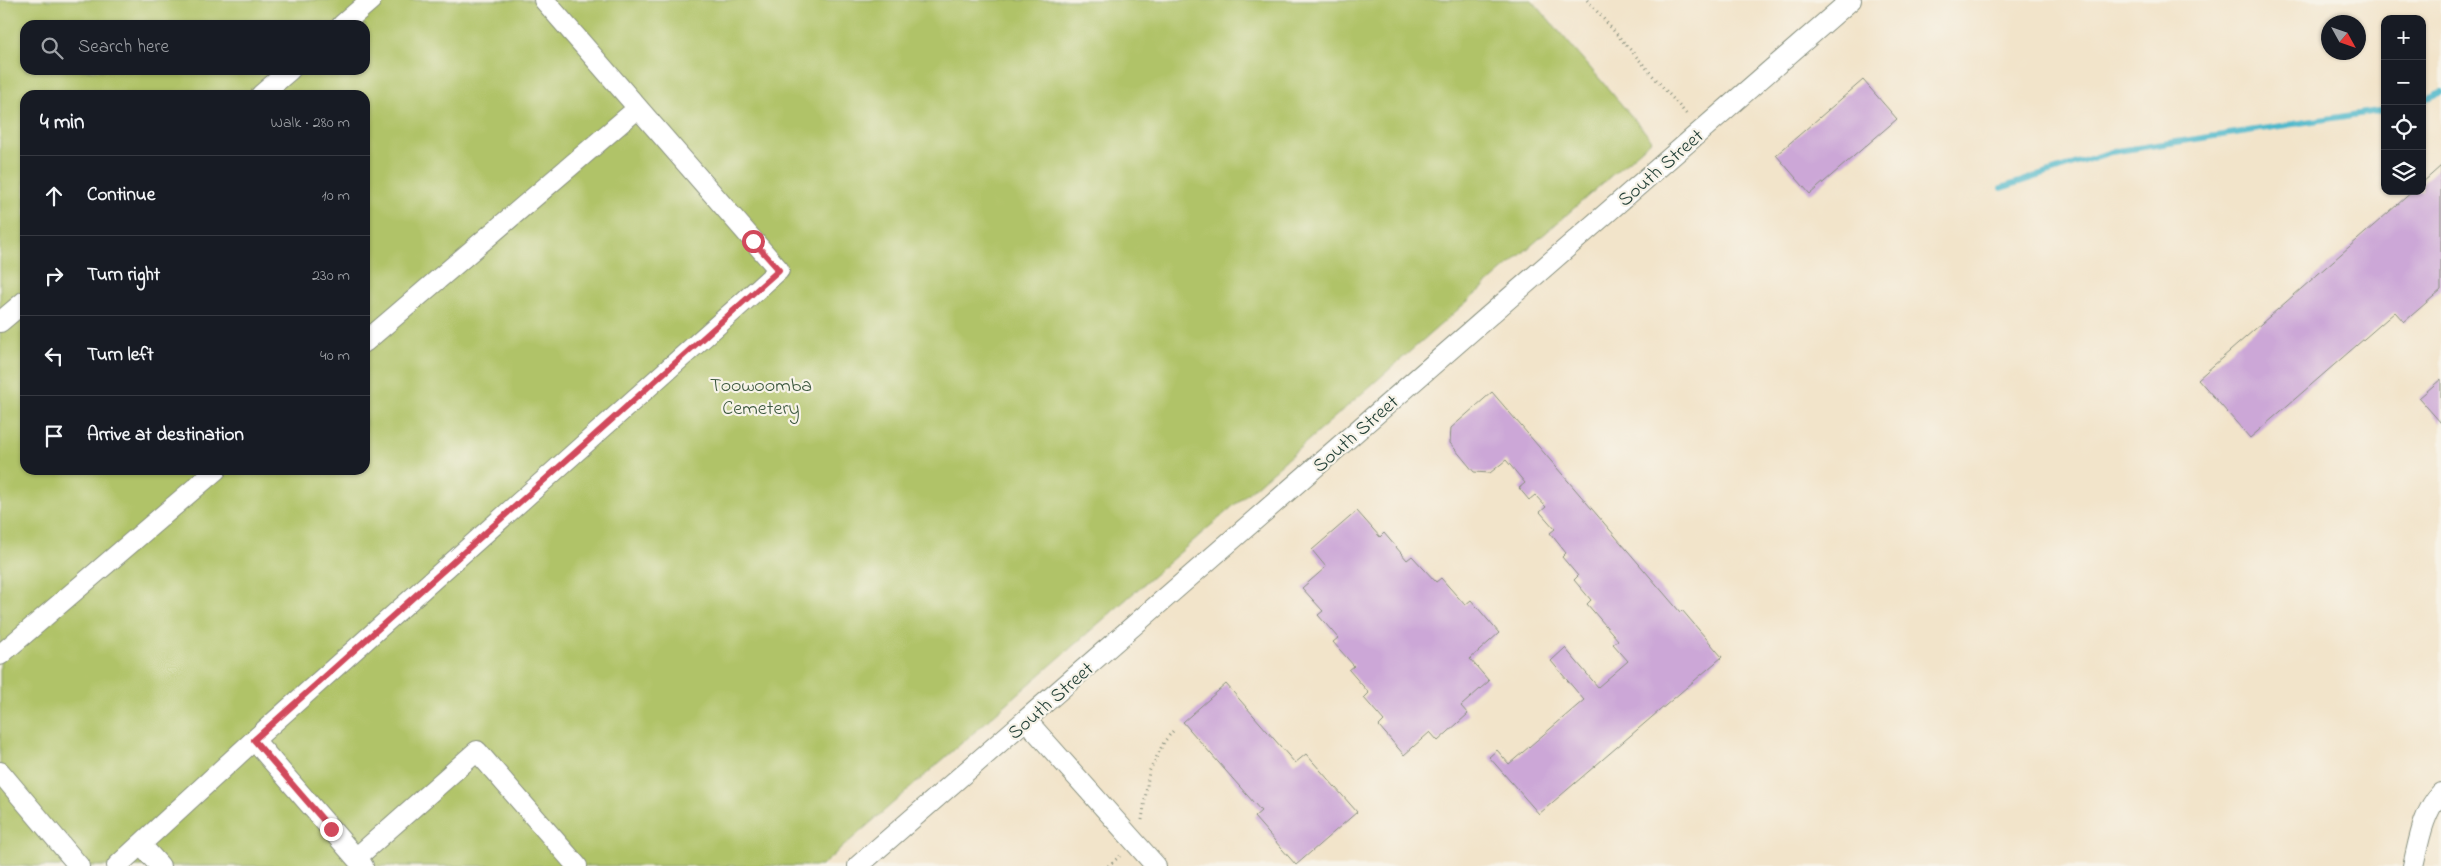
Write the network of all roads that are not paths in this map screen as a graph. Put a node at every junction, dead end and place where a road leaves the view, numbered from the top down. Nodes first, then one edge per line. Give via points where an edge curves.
1 (370, 0) edge
2 (544, 0) edge
3 (1852, 0) edge
4 (348, 20) edge
5 (284, 75) edge
6 (267, 90) edge
7 (637, 109) junction
8 (20, 305) edge
9 (0, 322) edge
10 (370, 338) edge
11 (210, 475) edge
12 (0, 655) edge
13 (1026, 720) junction
14 (254, 740) junction
15 (0, 772) edge
16 (2441, 793) edge
17 (141, 845) junction
18 (360, 862) edge
19 (78, 866) edge
20 (117, 866) edge
21 (160, 866) edge
22 (576, 866) edge
23 (858, 866) edge
24 (1156, 866) edge
25 (2413, 866) edge

1 - 4 street
2 - 7 street
3 - 13 street, South Street
5 - 6 street
7 - 10 street
7 - 14 street via 779,270
8 - 9 street
11 - 12 street
13 - 23 street, South Street
13 - 24 street
14 - 17 street
14 - 18 street
15 - 19 street
16 - 25 street via 2432,802
17 - 20 street
17 - 21 street
18 - 22 street via 477,751

